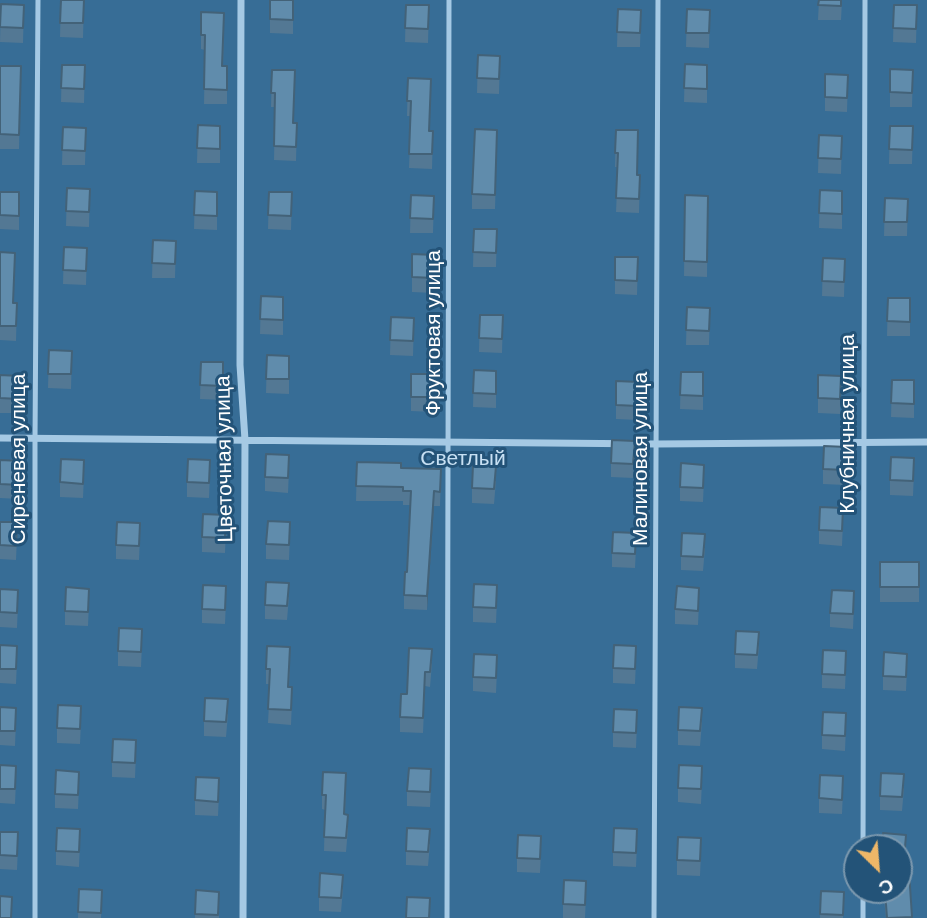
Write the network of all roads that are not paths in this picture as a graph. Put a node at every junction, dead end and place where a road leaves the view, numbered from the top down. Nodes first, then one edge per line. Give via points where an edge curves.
1 (38, 0) edge
2 (241, 0) edge
3 (449, 0) edge
4 (658, 0) edge
5 (865, 0) edge
6 (0, 439) edge
7 (35, 440) junction
8 (245, 440) junction
9 (450, 441) junction
10 (927, 442) edge
11 (863, 443) junction
12 (656, 444) junction
13 (863, 834) edge
14 (35, 918) edge
15 (243, 918) edge
16 (447, 918) edge
17 (654, 918) edge

1 - 7 lane, Сиреневая улица
2 - 8 street, Цветочная улица via 240,365
3 - 9 lane, Фруктовая улица
4 - 12 lane, Малиновая улица
5 - 11 lane, Клубничная улица
6 - 7 street
7 - 8 street
7 - 14 lane, Сиреневая улица
8 - 9 street
8 - 15 street, Цветочная улица
9 - 12 street
9 - 16 lane, Фруктовая улица
10 - 11 street
11 - 12 street
11 - 13 lane, Клубничная улица
12 - 17 lane, Малиновая улица

